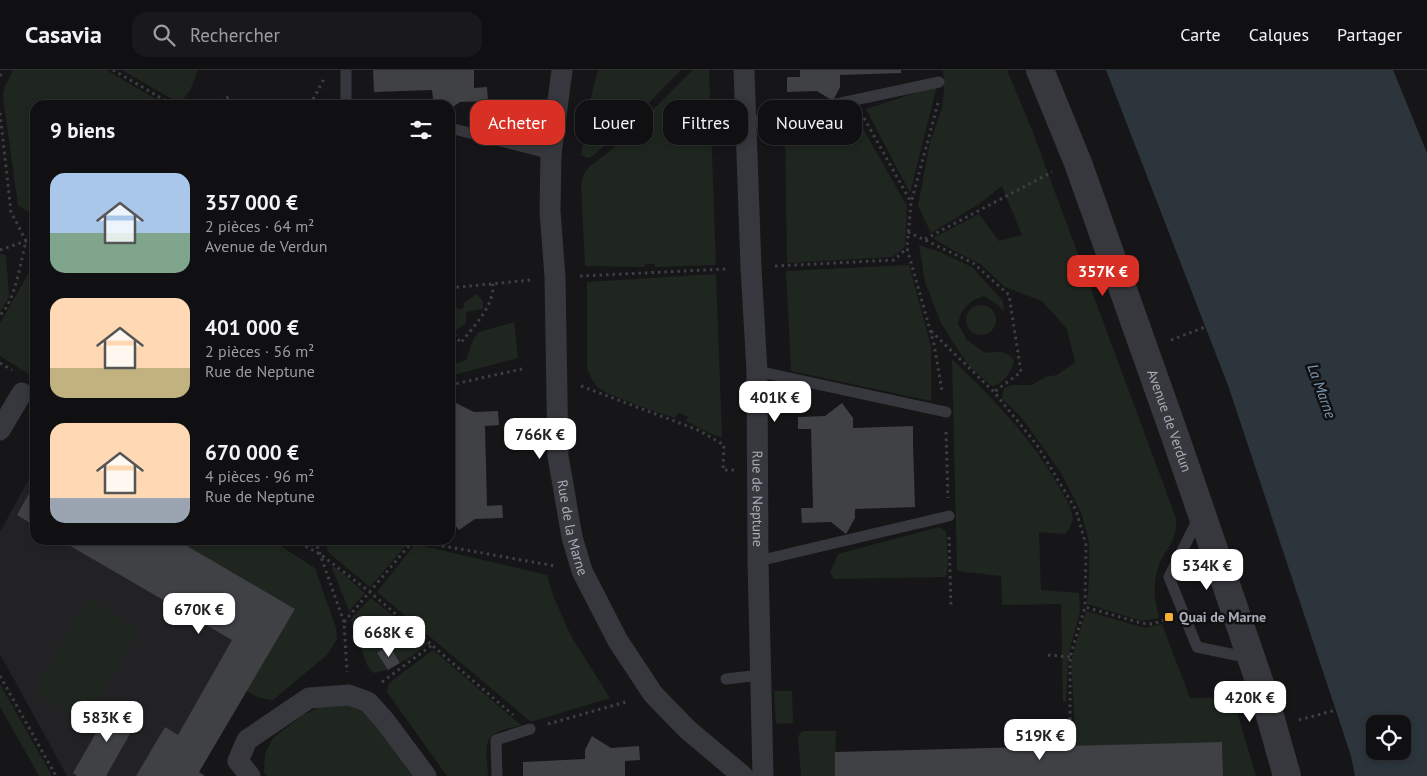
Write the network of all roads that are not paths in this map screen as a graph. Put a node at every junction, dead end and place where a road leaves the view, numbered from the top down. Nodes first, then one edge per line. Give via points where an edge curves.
1 (346, 70) edge
2 (562, 70) edge
3 (744, 70) edge
4 (1040, 70) edge
5 (939, 82) road end
6 (346, 100) edge
7 (746, 100) edge
8 (748, 123) edge
9 (455, 129) edge
10 (748, 145) edge
11 (552, 154) junction
12 (757, 371) junction
13 (22, 393) dead end
14 (946, 412) road end
15 (0, 430) edge
16 (1202, 511) junction
17 (949, 516) road end
18 (758, 561) junction
19 (1252, 658) junction
20 (760, 676) junction
21 (726, 679) dead end
22 (530, 729) road end
23 (250, 776) edge
24 (426, 776) edge
25 (497, 776) edge
26 (743, 776) edge
27 (763, 776) edge
28 (1288, 776) edge

1 - 6 lane
2 - 11 street, Rue de la Marne
3 - 7 street, Rue de Neptune
4 - 16 street, Avenue de Verdun via 1078,163
5 - 8 lane
9 - 11 lane
10 - 12 street, Rue de Neptune
11 - 26 street, Rue de la Marne via 550,211 555,277 558,456 572,537 582,571 618,641 653,694 688,730
12 - 14 lane
12 - 18 street, Rue de Neptune
13 - 15 street
16 - 19 street, Avenue de Verdun
16 - 19 lane via 1169,577 1197,647
17 - 18 lane
18 - 20 street, Rue de Neptune
19 - 28 street, Avenue de Verdun
20 - 21 lane
20 - 27 street, Rue de Neptune
22 - 25 lane via 496,740
23 - 24 street via 238,761 247,740 309,698 349,695 368,702

